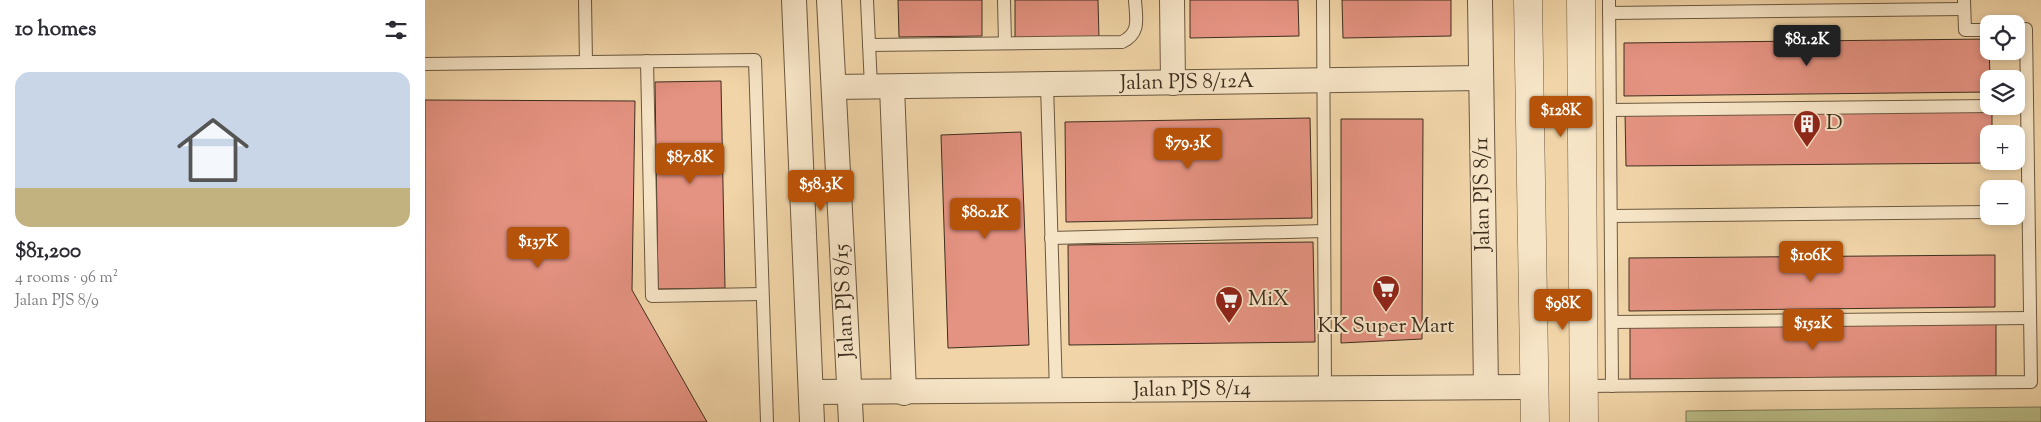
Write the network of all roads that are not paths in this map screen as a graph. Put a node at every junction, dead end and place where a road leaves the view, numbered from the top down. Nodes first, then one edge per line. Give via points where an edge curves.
1 (585, 0) edge
2 (794, 0) edge
3 (829, 0) edge
4 (867, 0) edge
5 (1004, 0) edge
6 (1135, 0) edge
7 (1172, 0) edge
8 (1323, 0) edge
9 (1480, 0) edge
10 (1528, 0) edge
11 (1581, 0) edge
12 (1964, 5) edge
13 (1609, 6) edge
14 (2025, 29) edge
15 (1980, 30) edge
16 (1005, 43) junction
17 (869, 45) junction
18 (2025, 48) edge
19 (586, 62) junction
20 (647, 62) junction
21 (425, 64) edge
22 (1481, 78) junction
23 (1323, 80) junction
24 (1173, 83) junction
25 (1047, 84) junction
26 (834, 87) junction
27 (881, 87) junction
28 (1980, 106) edge
29 (1610, 110) junction
30 (2022, 115) edge
31 (2023, 180) edge
32 (1980, 212) edge
33 (1611, 216) junction
34 (2024, 225) edge
35 (1324, 232) junction
36 (1051, 238) junction
37 (762, 294) junction
38 (2030, 318) junction
39 (1612, 322) junction
40 (1584, 386) junction
41 (1612, 386) junction
42 (1486, 387) junction
43 (1535, 387) junction
44 (1325, 389) junction
45 (811, 392) junction
46 (1055, 392) junction
47 (849, 393) junction
48 (904, 393) junction
49 (767, 422) edge
50 (812, 422) edge
51 (851, 422) edge
52 (1535, 422) edge
53 (1584, 422) edge

1 - 19 lane
2 - 45 street, Jalan PJS 8/15
3 - 26 street, Jalan PJS 8/15
4 - 17 lane
5 - 16 lane
6 - 16 lane via 1136,30 1131,38 1122,42
7 - 24 street
8 - 23 lane
9 - 22 street, Jalan PJS 8/11
10 - 43 street
11 - 40 street
12 - 13 lane
12 - 15 lane via 1965,30
13 - 29 lane
14 - 18 lane
16 - 17 lane
17 - 27 lane
19 - 20 lane
19 - 21 lane
20 - 37 lane via 755,60
20 - 37 lane via 651,296
22 - 23 street, Jalan PJS 8/12A
22 - 42 street, Jalan PJS 8/11
23 - 24 street, Jalan PJS 8/12A
23 - 35 lane
24 - 25 street, Jalan PJS 8/12A
25 - 27 street, Jalan PJS 8/12A
25 - 36 lane
26 - 27 street, Jalan PJS 8/12A
26 - 47 street, Jalan PJS 8/15
27 - 48 street
28 - 29 lane
29 - 33 lane
30 - 31 lane
32 - 33 lane
33 - 39 lane
34 - 38 lane
35 - 36 lane
35 - 44 lane
36 - 46 lane
37 - 49 lane
38 - 39 lane
38 - 41 lane via 2031,382
39 - 41 lane
40 - 41 lane
40 - 53 street
42 - 43 street, Jalan PJS 8/14
42 - 44 street, Jalan PJS 8/14
43 - 52 street
44 - 46 street, Jalan PJS 8/14
45 - 47 street, Jalan PJS 8/14
45 - 50 street, Jalan PJS 8/15
46 - 48 street, Jalan PJS 8/14
47 - 48 street, Jalan PJS 8/14
47 - 51 street, Jalan PJS 8/15

